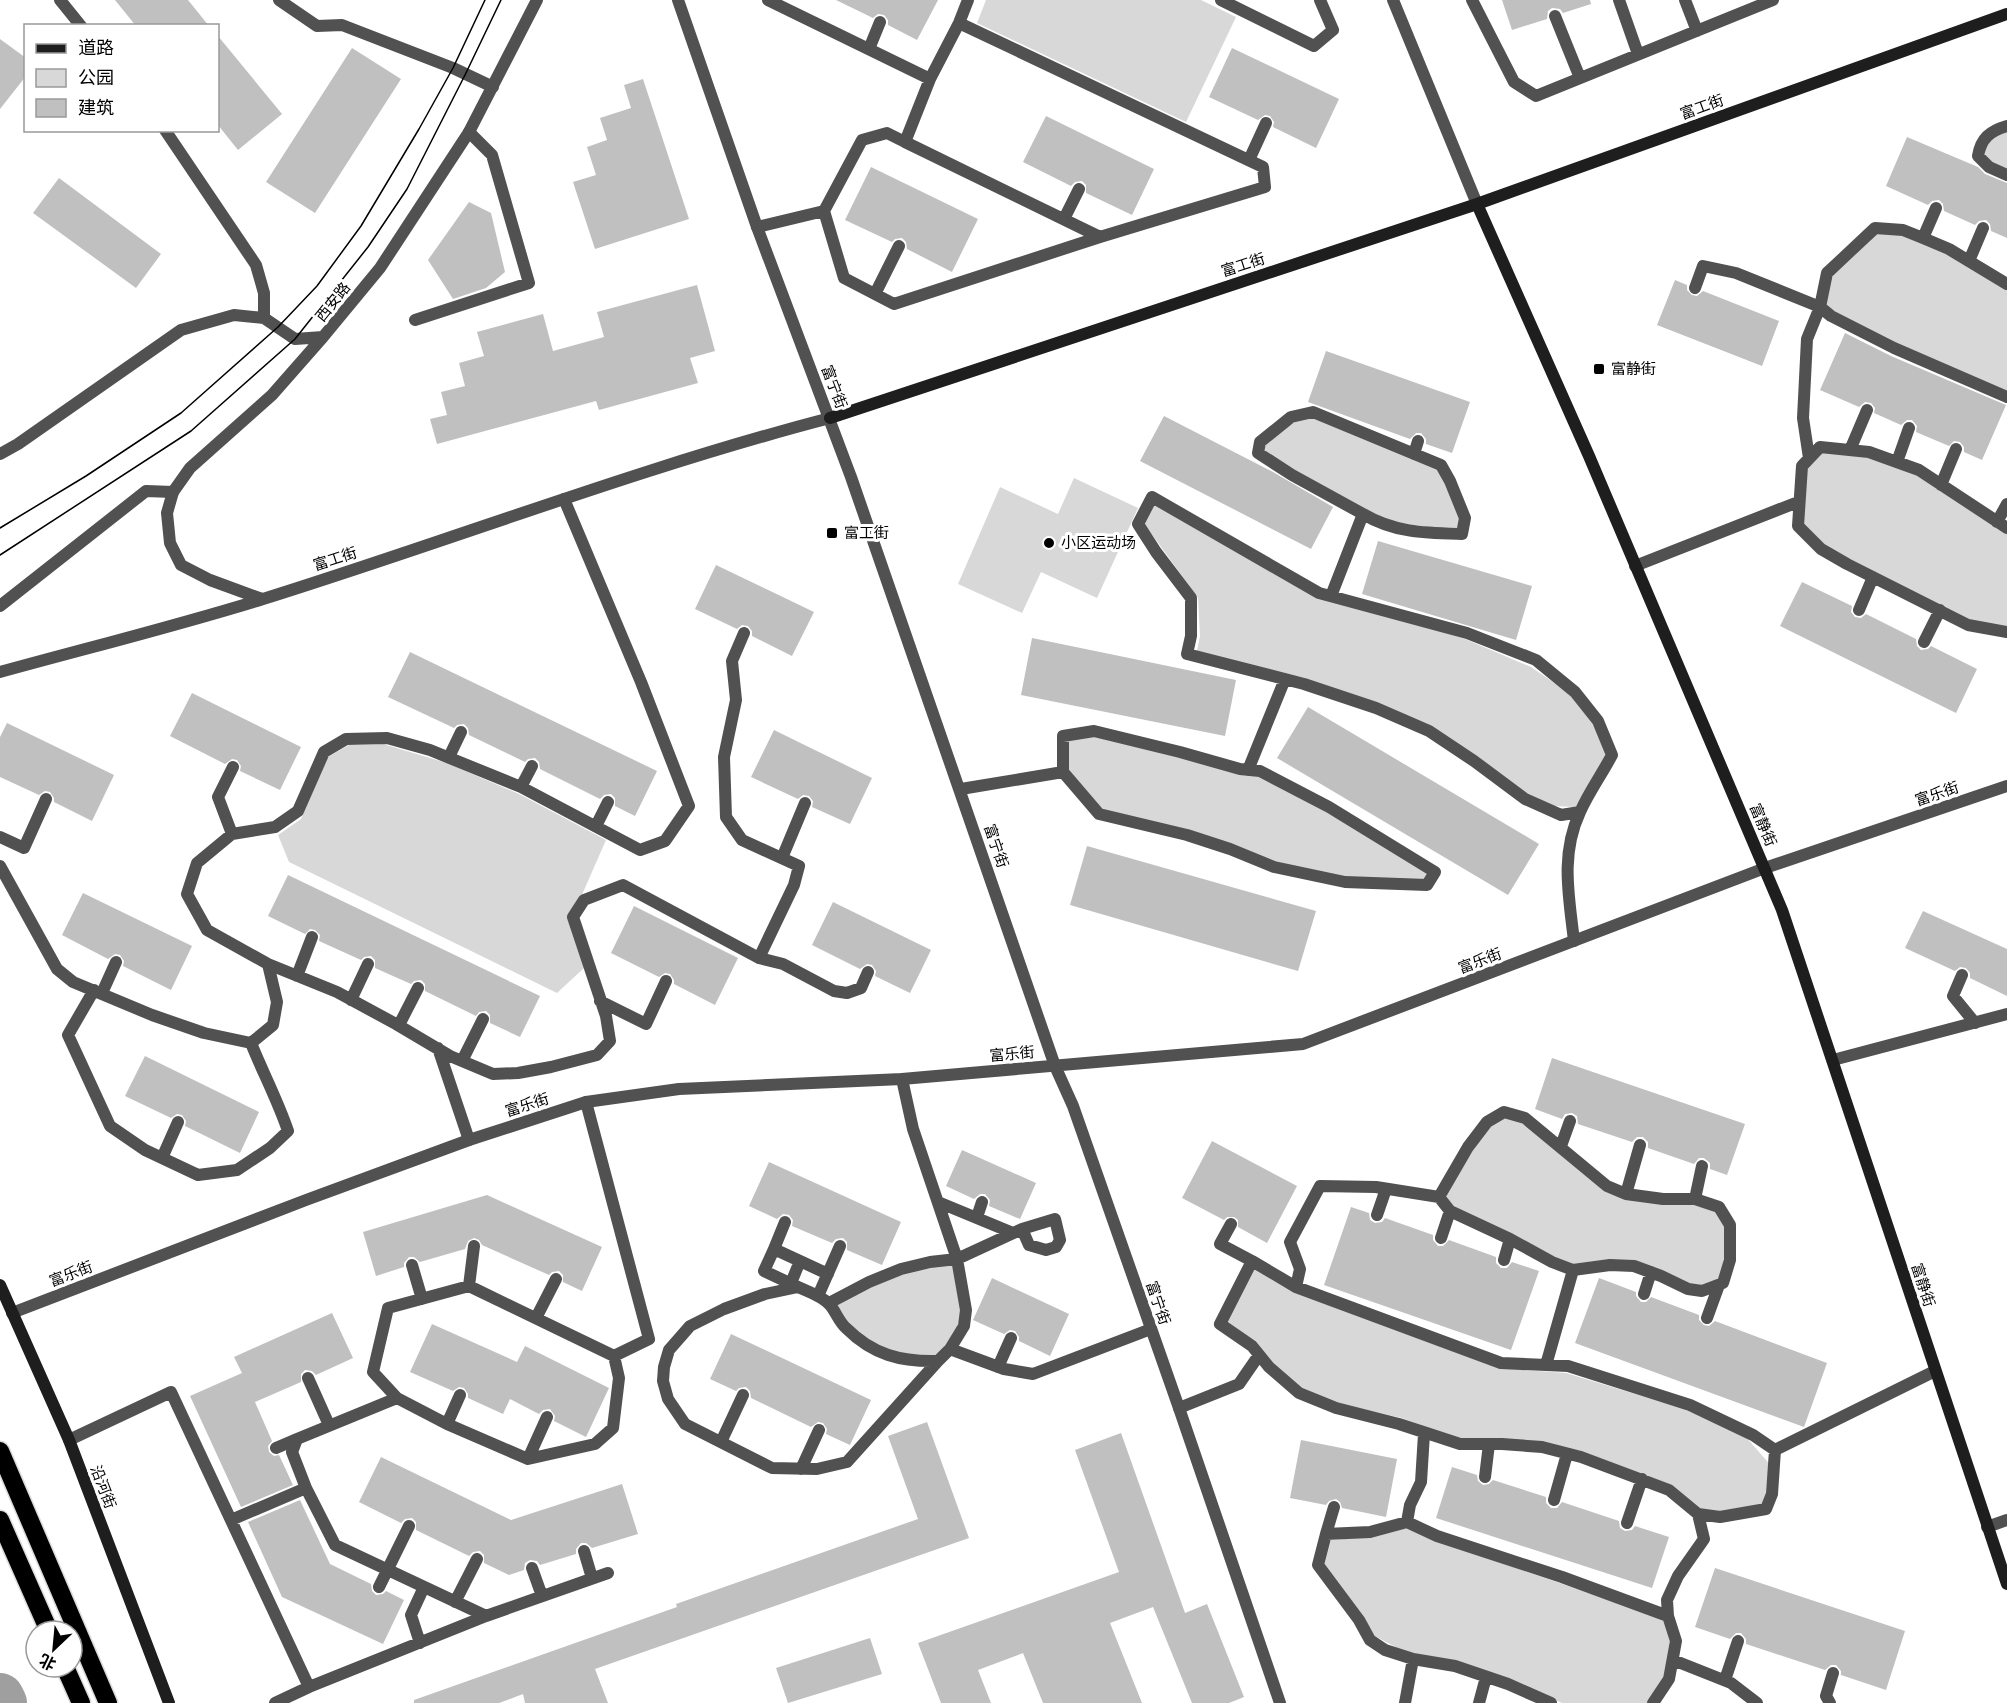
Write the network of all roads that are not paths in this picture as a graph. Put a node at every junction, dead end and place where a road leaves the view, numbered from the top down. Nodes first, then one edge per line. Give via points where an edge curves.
1 (60, 0) edge
2 (279, 0) edge
3 (537, 0) edge
4 (678, 0) edge
5 (768, 0) edge
6 (968, 0) edge
7 (1221, 0) edge
8 (1320, 0) edge
9 (1392, 0) edge
10 (1472, 0) edge
11 (1619, 0) edge
12 (1685, 0) edge
13 (1773, 0) edge
14 (2007, 14) edge
15 (1555, 16) dead end
16 (880, 22) dead end
17 (959, 23) junction
18 (79, 24) edge
19 (1697, 31) junction
20 (869, 49) junction
21 (1638, 54) junction
22 (1580, 78) junction
23 (930, 79) junction
24 (493, 87) junction
25 (1266, 123) dead end
26 (2007, 126) edge
27 (166, 132) edge
28 (469, 132) junction
29 (904, 142) junction
30 (1249, 160) junction
31 (2007, 174) edge
32 (1079, 189) dead end
33 (1476, 204) junction
34 (1936, 208) dead end
35 (824, 212) junction
36 (1064, 219) junction
37 (757, 227) junction
38 (1983, 228) dead end
39 (1100, 237) junction
40 (1923, 238) junction
41 (899, 246) dead end
42 (1969, 261) junction
43 (2007, 284) edge
44 (1695, 288) dead end
45 (875, 294) junction
46 (1820, 307) junction
47 (264, 318) junction
48 (415, 320) dead end
49 (323, 338) junction
50 (2007, 397) edge
51 (1867, 410) dead end
52 (830, 418) junction
53 (1909, 428) dead end
54 (1956, 448) dead end
55 (1850, 450) junction
56 (0, 454) edge
57 (1809, 458) junction
58 (1897, 462) junction
59 (1941, 485) junction
60 (173, 492) junction
61 (564, 499) junction
62 (1798, 502) junction
63 (2007, 504) edge
64 (1363, 514) junction
65 (2002, 525) edge
66 (1635, 566) junction
67 (1873, 577) junction
68 (1331, 596) junction
69 (262, 599) junction
70 (0, 606) edge
71 (1859, 610) dead end
72 (1940, 610) junction
73 (2007, 632) edge
74 (744, 633) dead end
75 (1924, 642) dead end
76 (0, 672) edge
77 (1285, 679) junction
78 (461, 732) dead end
79 (449, 757) junction
80 (532, 766) dead end
81 (233, 767) dead end
82 (1248, 770) junction
83 (1063, 772) junction
84 (2007, 786) edge
85 (521, 787) junction
86 (961, 789) junction
87 (46, 799) dead end
88 (608, 802) dead end
89 (805, 803) dead end
90 (1580, 812) junction
91 (596, 826) junction
92 (232, 834) junction
93 (0, 837) edge
94 (782, 858) junction
95 (0, 866) edge
96 (1765, 868) junction
97 (312, 937) dead end
98 (1574, 941) junction
99 (759, 958) junction
100 (116, 962) dead end
101 (268, 964) junction
102 (368, 964) dead end
103 (868, 972) dead end
104 (1962, 975) dead end
105 (297, 976) junction
106 (666, 981) dead end
107 (418, 988) dead end
108 (98, 992) junction
109 (351, 1000) junction
110 (600, 1001) junction
111 (2007, 1014) edge
112 (483, 1019) dead end
113 (1975, 1023) junction
114 (399, 1025) junction
115 (250, 1043) junction
116 (438, 1048) junction
117 (1833, 1060) junction
118 (462, 1061) junction
119 (1055, 1066) junction
120 (902, 1078) junction
121 (586, 1102) junction
122 (1570, 1121) dead end
123 (178, 1122) dead end
124 (469, 1140) junction
125 (1640, 1145) dead end
126 (1561, 1146) junction
127 (162, 1158) junction
128 (1702, 1166) dead end
129 (1386, 1189) junction
130 (1626, 1194) junction
131 (1439, 1197) junction
132 (1695, 1199) junction
133 (938, 1202) junction
134 (982, 1202) dead end
135 (1450, 1211) junction
136 (1377, 1215) dead end
137 (977, 1217) junction
138 (785, 1222) dead end
139 (1231, 1224) dead end
140 (1441, 1238) dead end
141 (1510, 1239) junction
142 (474, 1246) dead end
143 (840, 1246) dead end
144 (774, 1249) junction
145 (957, 1259) junction
146 (1504, 1260) dead end
147 (800, 1261) junction
148 (1252, 1261) junction
149 (412, 1265) dead end
150 (1574, 1270) junction
151 (1651, 1272) junction
152 (828, 1274) junction
153 (556, 1279) dead end
154 (0, 1285) edge
155 (794, 1285) junction
156 (1719, 1285) junction
157 (469, 1286) junction
158 (1296, 1287) junction
159 (1644, 1294) dead end
160 (818, 1296) junction
161 (422, 1299) junction
162 (829, 1303) junction
163 (12, 1313) junction
164 (536, 1318) junction
165 (1707, 1318) dead end
166 (1151, 1329) junction
167 (1011, 1338) dead end
168 (950, 1349) junction
169 (1259, 1355) junction
170 (614, 1356) junction
171 (938, 1361) junction
172 (1546, 1365) junction
173 (998, 1367) junction
174 (1935, 1371) junction
175 (308, 1378) dead end
176 (460, 1395) dead end
177 (743, 1395) dead end
178 (397, 1398) junction
179 (1179, 1408) junction
180 (547, 1417) dead end
181 (447, 1424) junction
182 (329, 1425) junction
183 (819, 1430) dead end
184 (1424, 1434) junction
185 (297, 1439) junction
186 (69, 1440) junction
187 (721, 1442) junction
188 (1489, 1444) junction
189 (276, 1448) dead end
190 (1775, 1450) junction
191 (0, 1451) edge
192 (1567, 1454) junction
193 (528, 1459) junction
194 (801, 1469) junction
195 (1485, 1478) dead end
196 (1642, 1479) junction
197 (306, 1488) junction
198 (1554, 1500) dead end
199 (1334, 1506) dead end
200 (1698, 1514) junction
201 (0, 1520) edge
202 (231, 1520) junction
203 (2007, 1520) edge
204 (1407, 1522) junction
205 (1627, 1523) dead end
206 (409, 1526) dead end
207 (1987, 1527) junction
208 (1326, 1534) junction
209 (584, 1551) dead end
210 (477, 1559) dead end
211 (532, 1568) dead end
212 (387, 1570) junction
213 (608, 1573) dead end
214 (592, 1578) junction
215 (2007, 1584) edge
216 (379, 1587) dead end
217 (424, 1587) junction
218 (542, 1596) junction
219 (455, 1602) junction
220 (486, 1616) junction
221 (1668, 1616) junction
222 (44, 1619) edge
223 (1738, 1641) dead end
224 (420, 1643) junction
225 (1413, 1659) junction
226 (1673, 1660) junction
227 (1833, 1673) dead end
228 (1486, 1677) junction
229 (70, 1679) edge
230 (1725, 1680) junction
231 (309, 1687) junction
232 (1529, 1699) edge
233 (81, 1703) edge
234 (108, 1703) edge
235 (170, 1703) edge
236 (275, 1703) edge
237 (1280, 1703) edge
238 (1405, 1703) edge
239 (1479, 1703) edge
240 (1551, 1703) edge
241 (1653, 1703) edge
242 (1757, 1703) edge
243 (1830, 1703) edge

1 - 18 street
2 - 24 street via 317,26 342,25
3 - 24 street, 西安路
4 - 37 street, 富宁街
5 - 20 street
6 - 17 street
7 - 8 street via 1314,45 1333,30
9 - 33 street, 富静街
10 - 22 street via 1514,82 1536,96
11 - 21 street
12 - 19 street
13 - 19 street
14 - 33 street, 富工街
15 - 22 street
16 - 20 street
17 - 23 street
17 - 30 street
19 - 21 street
20 - 23 street
21 - 22 street
23 - 29 street
24 - 28 street, 西安路
25 - 30 street
26 - 31 street via 1989,133 1980,144 1978,156 1989,167
27 - 47 street via 256,265 264,293
28 - 48 street via 492,155 529,283
28 - 49 street, 西安路 via 380,268
29 - 35 street via 887,134 862,140
29 - 36 street
30 - 39 street via 1263,167 1265,187
32 - 36 street
33 - 52 street, 富工街
33 - 66 street, 富静街
34 - 40 street
35 - 37 street
35 - 45 street via 844,278
36 - 39 street
37 - 52 street, 富宁街
38 - 42 street
39 - 45 street via 894,304
40 - 42 street
40 - 46 street via 1904,230 1875,228 1827,273
41 - 45 street
42 - 43 street
44 - 46 street via 1703,266 1736,273
46 - 50 street via 1894,348
46 - 57 street via 1807,339 1803,418
47 - 49 street, 西安路 via 295,339
47 - 56 street, 西安路 via 234,315 181,330
49 - 60 street via 272,395 189,468
51 - 55 street
52 - 61 street, 富工街
52 - 86 street, 富宁街
53 - 58 street
54 - 59 street
55 - 57 street via 1820,447
55 - 58 street
57 - 62 street via 1802,466
58 - 59 street via 1919,470
59 - 65 street
60 - 69 street via 167,513 170,543 181,565
60 - 70 street via 146,491
61 - 69 street, 富工街
61 - 91 street via 689,806 665,841 640,850
62 - 66 street
62 - 67 street via 1797,526 1821,549
63 - 65 street
64 - 64 street via 1416,533 1462,534 1466,518 1441,465 1416,448 1341,419 1313,412 1292,417 1260,442 1258,453
64 - 68 street
66 - 96 street, 富静街
67 - 71 street
67 - 72 street
68 - 77 street via 1266,564 1152,497 1138,524 1191,598 1187,654
68 - 90 street via 1467,633 1536,660 1575,692 1598,721 1612,754
69 - 76 street, 富工街
72 - 73 street via 1968,625
72 - 75 street
74 - 94 street via 732,661 736,700 724,757 726,817 742,840
77 - 82 street
77 - 90 street via 1376,708 1429,731 1525,799 1551,812
78 - 79 street
79 - 85 street
79 - 92 street via 387,738 346,739 324,752 298,811 275,827
80 - 85 street
81 - 92 street via 218,797
82 - 83 street via 1094,731 1063,736
82 - 83 street via 1260,771 1329,807 1435,872 1427,885 1345,882 1274,867 1187,835 1099,814
83 - 86 street
84 - 96 street, 富乐街
85 - 91 street
86 - 119 street, 富宁街
87 - 93 street via 24,848
88 - 91 street
89 - 94 street
90 - 98 street via 1569,843 1566,867
92 - 101 street via 197,863 187,894 207,930
94 - 99 street via 799,866
95 - 108 street via 57,969 73,982
96 - 98 street, 富乐街
96 - 117 street, 富静街
97 - 105 street
98 - 119 street, 富乐街 via 1303,1044
99 - 103 street via 783,964 834,991 847,993 861,988
99 - 110 street via 622,885 584,900 573,917
100 - 108 street
101 - 105 street
101 - 115 street via 277,1002 273,1025
102 - 109 street
104 - 113 street via 1953,996
105 - 109 street
106 - 110 street via 646,1024
107 - 114 street
108 - 115 street via 204,1033
108 - 127 street via 68,1035 110,1126
109 - 114 street
110 - 118 street via 610,1041 597,1055 518,1073 493,1074
111 - 113 street
112 - 118 street
113 - 117 street
114 - 116 street
115 - 127 street via 288,1131 237,1170 198,1175
116 - 118 street
116 - 124 street
117 - 174 street, 富静街
119 - 120 street, 富乐街
119 - 166 street, 富宁街 via 1073,1106
120 - 121 street, 富乐街 via 679,1089
120 - 133 street via 913,1129
121 - 124 street, 富乐街
121 - 170 street via 649,1339
122 - 126 street
123 - 127 street
124 - 163 street, 富乐街
125 - 130 street
126 - 130 street via 1608,1186
126 - 131 street via 1525,1118 1504,1112 1487,1122
128 - 132 street
129 - 131 street
129 - 136 street
129 - 158 street via 1320,1186 1290,1242 1300,1269
130 - 132 street
131 - 135 street
132 - 156 street via 1719,1207 1730,1225 1730,1260
133 - 137 street
133 - 145 street
134 - 137 street
135 - 140 street
135 - 141 street
137 - 145 street via 1017,1231
138 - 144 street
139 - 148 street via 1221,1244
141 - 146 street
141 - 150 street
142 - 157 street
143 - 152 street
144 - 147 street
144 - 155 street via 764,1270
145 - 162 street via 901,1269
145 - 168 street via 966,1310 964,1326
147 - 152 street
147 - 155 street
148 - 158 street
148 - 169 street via 1220,1324
149 - 161 street
150 - 151 street via 1610,1265 1634,1266
150 - 172 street
151 - 156 street via 1688,1289 1702,1291
151 - 159 street
152 - 160 street
153 - 164 street
154 - 163 street, 沿河街
155 - 160 street
155 - 187 street via 724,1309 690,1326 669,1350 663,1381 668,1399 685,1424
156 - 165 street
157 - 161 street
157 - 164 street
158 - 172 street via 1501,1363
160 - 162 street
161 - 178 street via 388,1308 373,1372
162 - 171 street via 845,1327 872,1348 895,1359
163 - 186 street, 沿河街
164 - 170 street
166 - 173 street via 1033,1374
166 - 179 street, 富宁街
167 - 173 street
168 - 171 street
168 - 173 street
169 - 179 street via 1239,1384
169 - 184 street via 1299,1393
170 - 193 street via 619,1378 613,1428 595,1444
171 - 194 street via 848,1462 817,1470
172 - 190 street via 1569,1366 1690,1405
174 - 190 street
174 - 207 street, 富静街
175 - 182 street
176 - 181 street
177 - 187 street
178 - 181 street
178 - 182 street
179 - 237 street, 富宁街
180 - 193 street
181 - 193 street
182 - 185 street
183 - 194 street
184 - 188 street via 1460,1444
184 - 204 street via 1421,1482
185 - 189 street
185 - 197 street via 292,1452
186 - 202 street via 171,1392
186 - 235 street, 沿河街
187 - 194 street via 771,1468
188 - 192 street via 1542,1447
188 - 195 street
190 - 200 street via 1772,1494 1766,1509 1720,1517
191 - 234 highway
192 - 196 street
192 - 198 street
196 - 200 street via 1669,1490
196 - 205 street
197 - 202 street
197 - 212 street via 316,1520 335,1545
199 - 208 street
200 - 221 street via 1704,1539 1678,1576 1667,1600
201 - 222 highway
202 - 231 street
203 - 207 street
204 - 208 street via 1370,1532
204 - 221 street via 1437,1536
206 - 212 street
207 - 215 street, 富静街
208 - 225 street via 1318,1564 1370,1640 1385,1650
209 - 214 street
210 - 219 street
211 - 218 street
212 - 216 street
212 - 217 street
213 - 214 street
214 - 218 street
217 - 219 street
217 - 224 street via 411,1615
218 - 220 street
219 - 220 street
220 - 224 street
221 - 226 street via 1676,1641
223 - 230 street
224 - 231 street
225 - 228 street via 1455,1666
225 - 238 street
226 - 230 street
226 - 241 street via 1669,1679
227 - 243 street via 1826,1696
228 - 232 street
228 - 239 street
229 - 233 highway
230 - 242 street
231 - 236 street
232 - 240 street

